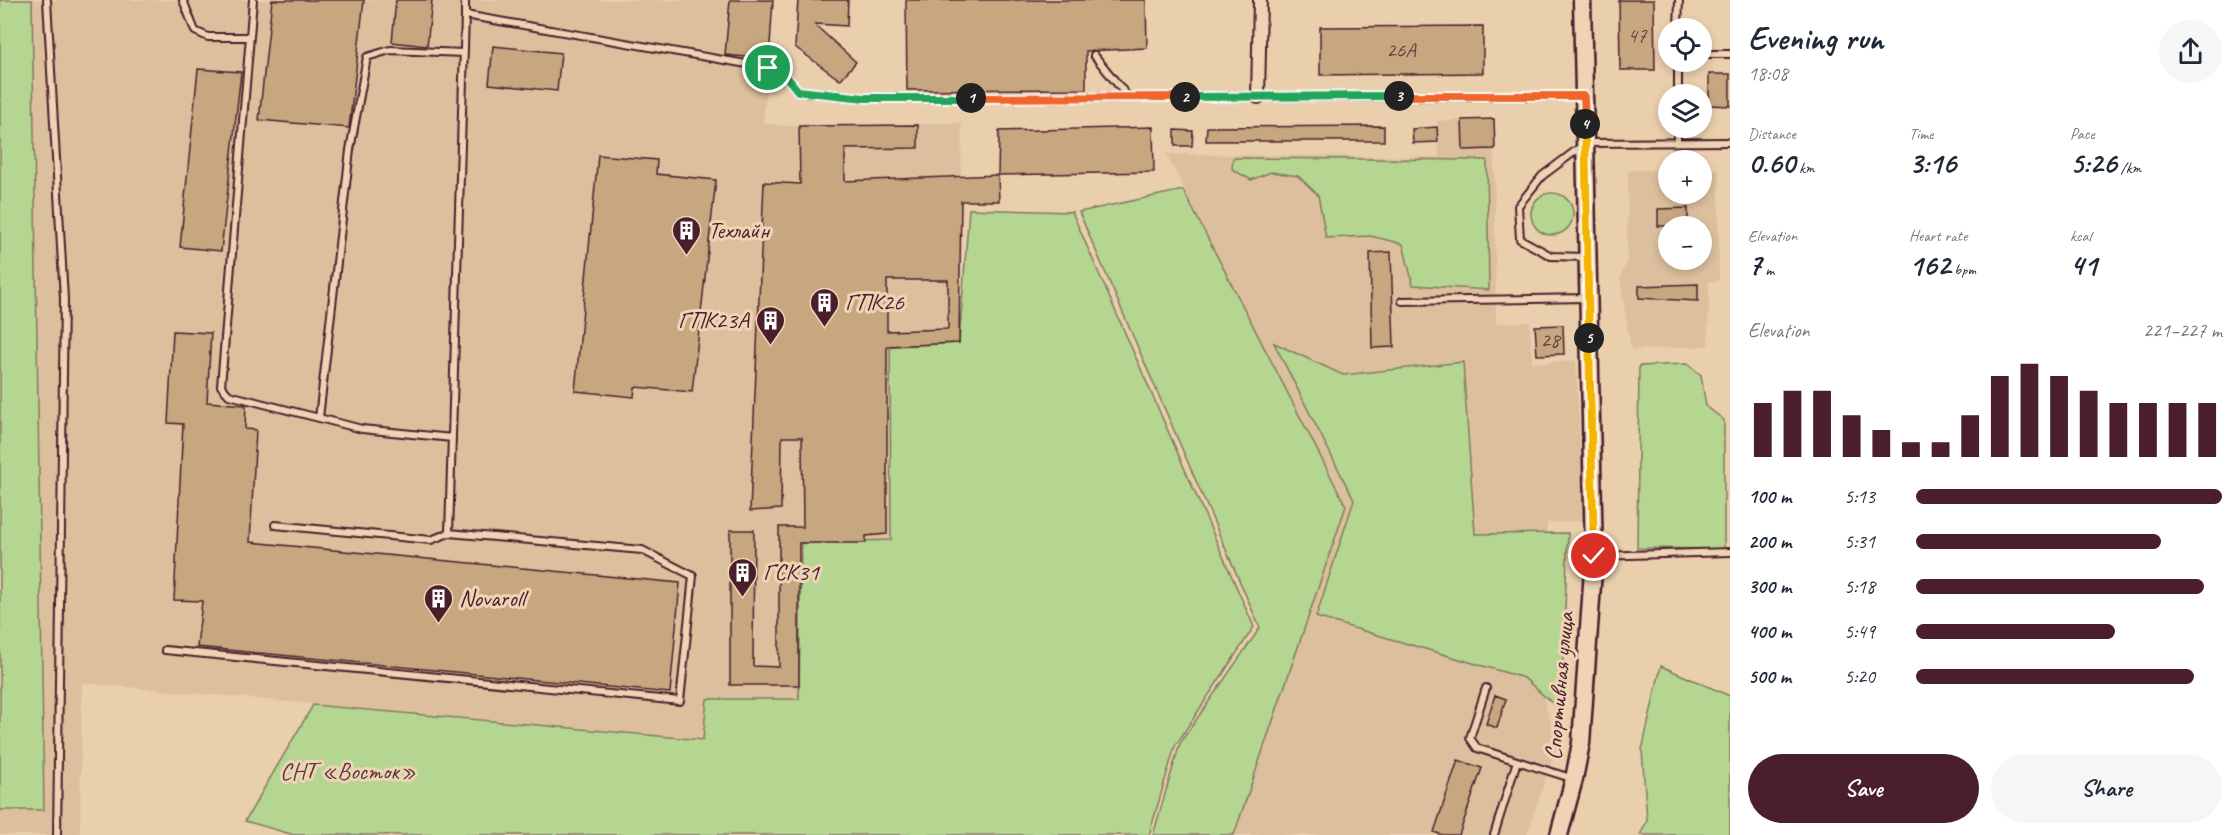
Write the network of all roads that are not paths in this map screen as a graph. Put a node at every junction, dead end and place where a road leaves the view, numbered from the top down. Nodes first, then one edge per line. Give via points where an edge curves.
1 (47, 0) edge
2 (183, 0) edge
3 (253, 0) edge
4 (465, 0) edge
5 (1260, 0) edge
6 (1582, 0) edge
7 (1679, 0) edge
8 (465, 15) junction
9 (1678, 18) edge
10 (250, 37) junction
11 (464, 53) junction
12 (1712, 54) edge
13 (1730, 54) edge
14 (1094, 55) dead end
15 (1258, 96) junction
16 (1584, 96) junction
17 (1128, 98) junction
18 (1677, 141) joint
19 (1586, 142) junction
20 (1730, 142) edge
21 (1588, 257) junction
22 (1588, 298) junction
23 (1402, 302) dead end
24 (319, 418) junction
25 (452, 438) junction
26 (275, 525) dead end
27 (449, 533) junction
28 (1730, 552) edge
29 (1594, 556) junction
30 (165, 650) dead end
31 (1486, 688) dead end
32 (1517, 761) junction
33 (1574, 779) junction
34 (57, 835) edge
35 (1494, 835) edge
36 (1559, 835) edge

1 - 34 lane via 64,299
2 - 10 lane via 195,31 208,37
3 - 10 lane
4 - 8 lane
5 - 15 street
6 - 16 street, Спортивная улица
7 - 9 lane
8 - 11 lane
8 - 17 lane via 781,70 798,91 865,98
10 - 24 lane via 221,386 229,395
11 - 24 lane via 390,50 368,57 350,150
11 - 25 lane
12 - 13 lane
14 - 17 lane
15 - 16 lane
15 - 17 lane
16 - 19 street, Спортивная улица
18 - 19 lane
18 - 20 lane
19 - 21 street, Спортивная улица
19 - 21 lane via 1542,176 1518,206 1520,239 1551,256
21 - 22 street, Спортивная улица
22 - 23 lane
22 - 29 street, Спортивная улица
24 - 25 lane via 362,429
25 - 27 lane
26 - 27 lane via 431,540
27 - 30 lane via 642,550 693,576 680,701
28 - 29 lane
29 - 33 street, Спортивная улица via 1581,743
31 - 32 lane via 1470,738 1478,748
32 - 33 lane
32 - 35 lane
33 - 36 street, Спортивная улица

